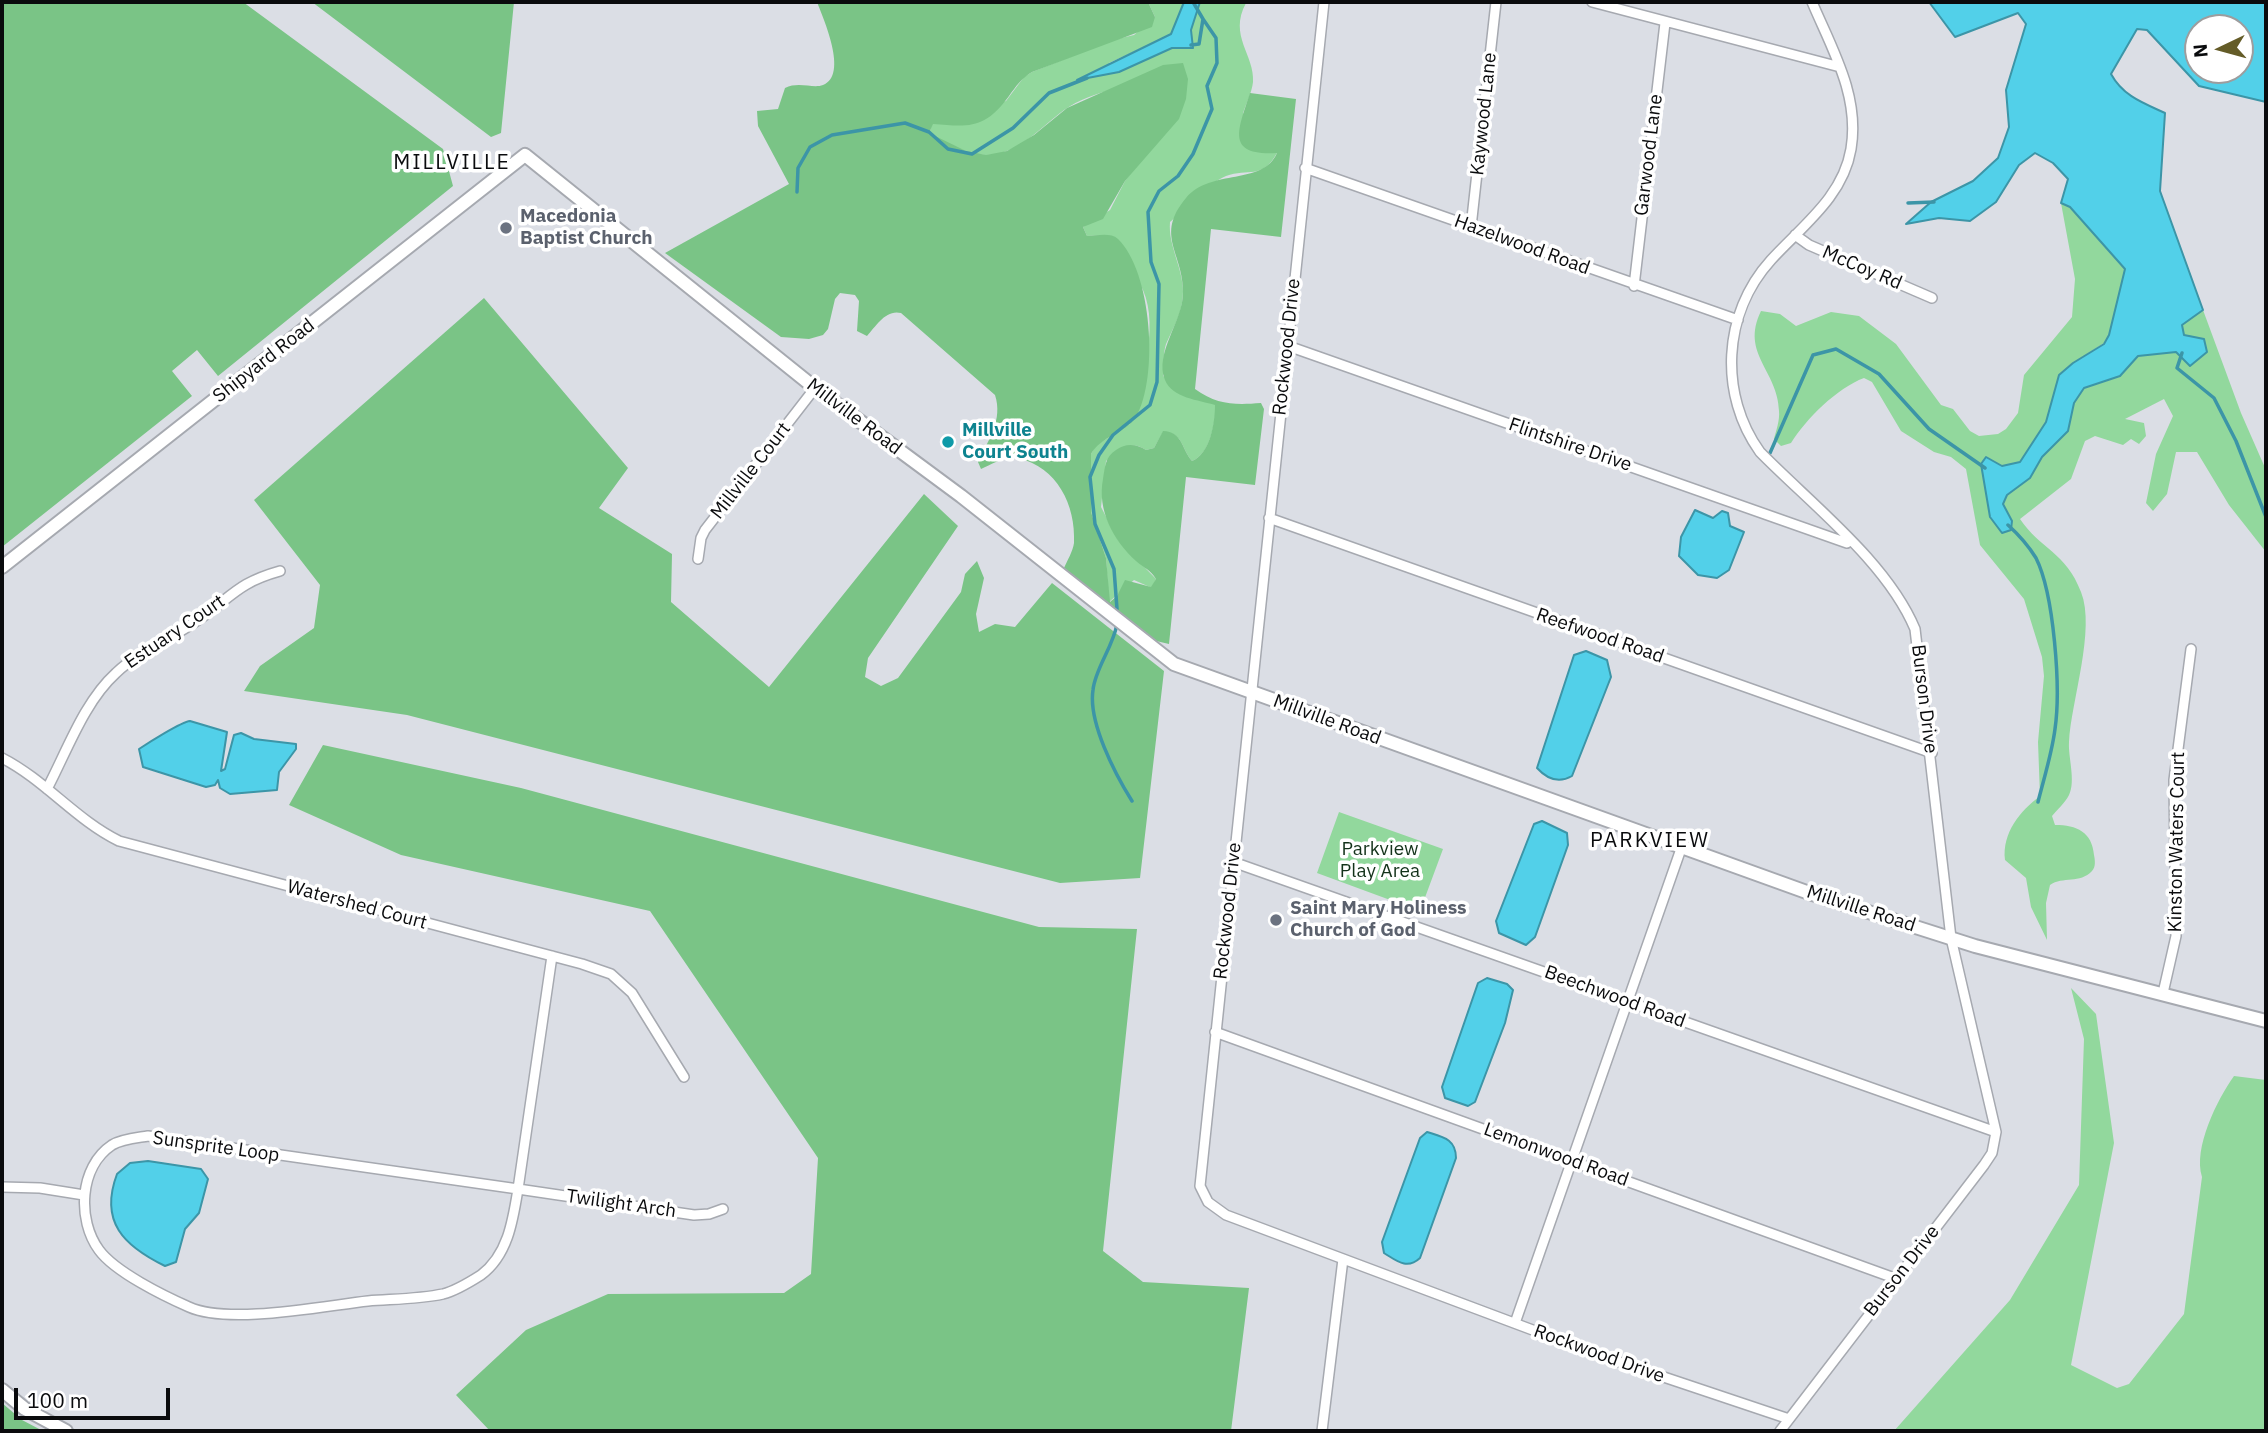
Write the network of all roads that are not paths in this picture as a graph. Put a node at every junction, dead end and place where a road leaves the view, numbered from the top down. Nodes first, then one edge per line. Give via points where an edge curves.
1 (1324, 2) edge
2 (1496, 2) edge
3 (1592, 2) edge
4 (1812, 2) edge
5 (1665, 23) junction
6 (1840, 67) junction
7 (525, 155) joint
8 (1305, 168) junction
9 (1471, 227) junction
10 (1795, 235) junction
11 (1634, 286) junction
12 (1932, 298) dead end
13 (1738, 320) junction
14 (1288, 346) junction
15 (815, 388) junction
16 (1269, 518) junction
17 (1852, 544) junction
18 (698, 559) dead end
19 (2, 567) edge
20 (280, 571) dead end
21 (2191, 649) dead end
22 (1250, 692) junction
23 (1932, 753) junction
24 (2, 758) edge
25 (47, 789) junction
26 (1682, 846) junction
27 (1233, 862) junction
28 (1951, 938) junction
29 (552, 956) junction
30 (2163, 993) junction
31 (1628, 1002) junction
32 (2266, 1021) edge
33 (1215, 1032) junction
34 (684, 1077) dead end
35 (1996, 1132) junction
36 (1572, 1161) junction
37 (2, 1187) edge
38 (518, 1189) junction
39 (84, 1195) junction
40 (723, 1209) dead end
41 (1343, 1259) junction
42 (1897, 1279) junction
43 (1516, 1323) junction
44 (2, 1390) edge
45 (1788, 1419) junction
46 (66, 1431) edge
47 (1322, 1431) edge
48 (1780, 1431) edge

1 - 8 street, Rockwood Drive
2 - 9 street, Kaywood Lane
3 - 5 street
4 - 6 street, Burson Drive
5 - 6 street
5 - 11 street, Garwood Lane
6 - 10 street, Burson Drive via 1853,114 1848,162 1830,196
7 - 15 street, Millville Road
7 - 19 street, Shipyard Road
8 - 9 street, Hazelwood Road
8 - 14 street, Rockwood Drive
9 - 11 street, Hazelwood Road
10 - 12 street, McCoy Rd
10 - 13 street, Burson Drive via 1761,273
11 - 13 street, Hazelwood Road
13 - 17 street, Burson Drive via 1731,373 1733,396 1746,430 1777,471
14 - 16 street, Rockwood Drive
14 - 17 street, Flintshire Drive
15 - 18 street, Millville Court via 705,530
15 - 22 street, Millville Road via 961,496 1164,657 1184,669
16 - 22 street, Rockwood Drive
16 - 23 street, Reefwood Road
17 - 23 street, Burson Drive via 1895,592 1915,629
20 - 25 street, Estuary Court via 247,581 201,618 115,673 95,699
21 - 30 street, Kinston Waters Court via 2174,780 2176,936
22 - 26 street, Millville Road
22 - 27 street, Rockwood Drive
23 - 28 street, Burson Drive
24 - 25 street, Watershed Court
25 - 29 street, Watershed Court via 92,826 119,841
26 - 28 street, Millville Road
26 - 31 street
27 - 31 street, Beechwood Road
27 - 33 street, Rockwood Drive
28 - 30 street, Millville Road
28 - 35 street, Burson Drive
29 - 34 street, Watershed Court via 611,974 632,993
29 - 38 street
30 - 32 street, Millville Road
31 - 35 street, Beechwood Road
31 - 36 street
33 - 36 street, Lemonwood Road
33 - 41 street, Rockwood Drive via 1200,1177 1205,1195 1226,1215
35 - 42 street, Burson Drive via 1992,1153
36 - 42 street, Lemonwood Road
36 - 43 street
37 - 39 street
38 - 39 street, Sunsprite Loop via 148,1136 112,1144 88,1174
38 - 39 street via 512,1223 499,1255 483,1274 459,1287 443,1294 236,1315 191,1308 113,1264 94,1242
38 - 40 street, Twilight Arch via 694,1214
41 - 43 street, Rockwood Drive
41 - 47 street
42 - 45 street, Burson Drive
43 - 45 street, Rockwood Drive
44 - 46 street via 25,1409
45 - 48 street, Burson Drive

